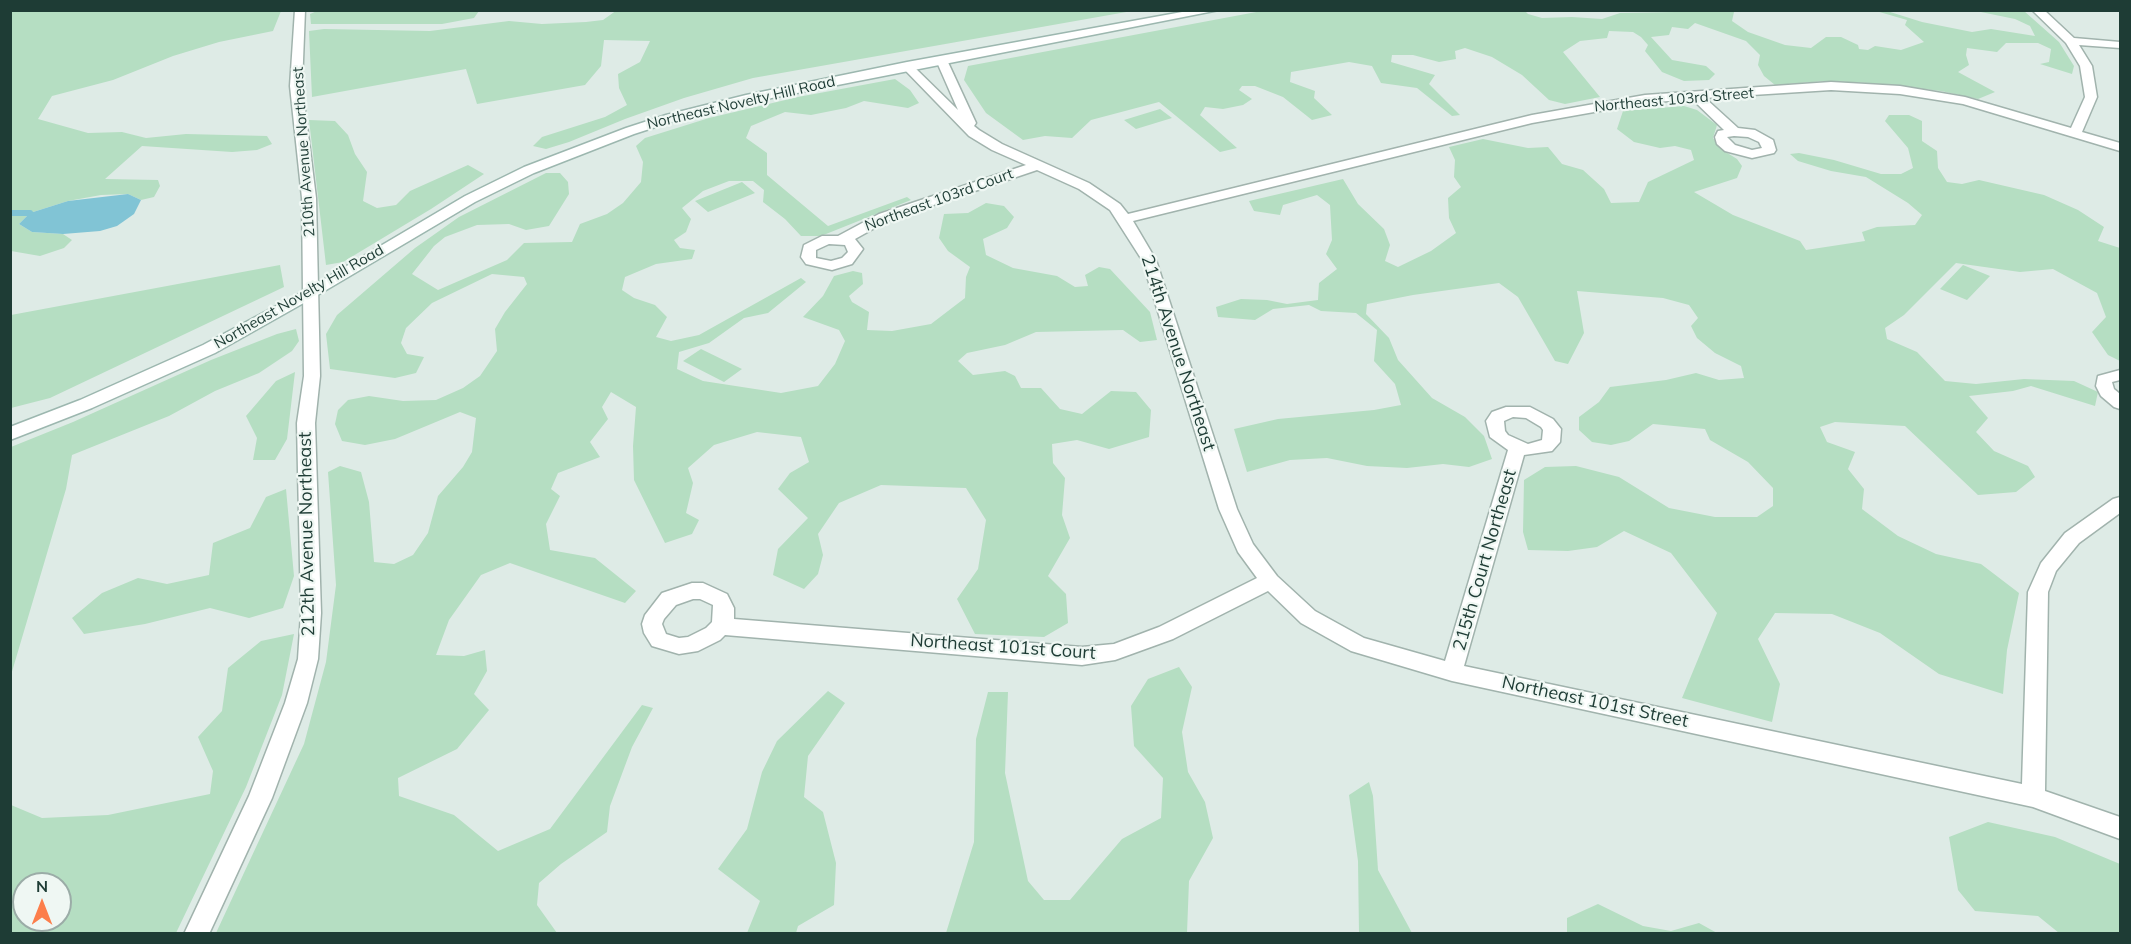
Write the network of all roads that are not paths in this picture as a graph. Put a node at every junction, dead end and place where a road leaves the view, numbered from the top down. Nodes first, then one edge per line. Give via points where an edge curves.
1 (300, 10) edge
2 (1214, 10) edge
3 (2037, 10) edge
4 (2071, 41) junction
5 (2121, 45) edge
6 (942, 60) junction
7 (907, 66) junction
8 (1695, 96) junction
9 (1734, 132) dead end
10 (974, 133) junction
11 (2075, 133) junction
12 (2121, 147) edge
13 (1038, 165) junction
14 (1125, 219) junction
15 (843, 239) dead end
16 (311, 293) junction
17 (2121, 375) edge
18 (2121, 403) edge
19 (10, 434) edge
20 (1517, 448) dead end
21 (2121, 504) edge
22 (1270, 581) junction
23 (721, 626) dead end
24 (1452, 672) junction
25 (2033, 797) junction
26 (2121, 828) edge
27 (196, 933) edge

1 - 16 street, 210th Avenue Northeast via 296,86 309,198
2 - 6 street, Northeast Novelty Hill Road
3 - 4 street
4 - 5 street
4 - 11 street via 2086,66 2091,97
6 - 7 street, Northeast Novelty Hill Road
6 - 10 street
7 - 10 street, 214th Avenue Northeast
7 - 16 street, Northeast Novelty Hill Road via 669,118 586,146 470,199
8 - 9 street
8 - 11 street, Northeast 103rd Street via 1831,87 1900,90 1965,101
8 - 14 street, Northeast 103rd Street via 1616,103 1532,119
10 - 13 street, 214th Avenue Northeast
11 - 12 street, Northeast 103rd Street
13 - 14 street, 214th Avenue Northeast via 1084,186 1115,207
13 - 15 street, Northeast 103rd Court via 884,217
14 - 22 street, 214th Avenue Northeast via 1149,260 1228,509 1245,547
16 - 19 street, Northeast Novelty Hill Road via 208,349
16 - 27 street, 212th Avenue Northeast via 312,376 306,423 311,613 308,659 296,704 260,798
17 - 18 street via 2104,380 2106,392
20 - 24 street, 215th Court Northeast
21 - 25 street via 2072,538 2048,568 2037,592
22 - 23 street, Northeast 101st Court via 1166,633 1115,652 1082,656
22 - 24 street, Northeast 101st Street via 1308,617 1358,645
24 - 25 street, Northeast 101st Street
25 - 26 street, Northeast 101st Street

